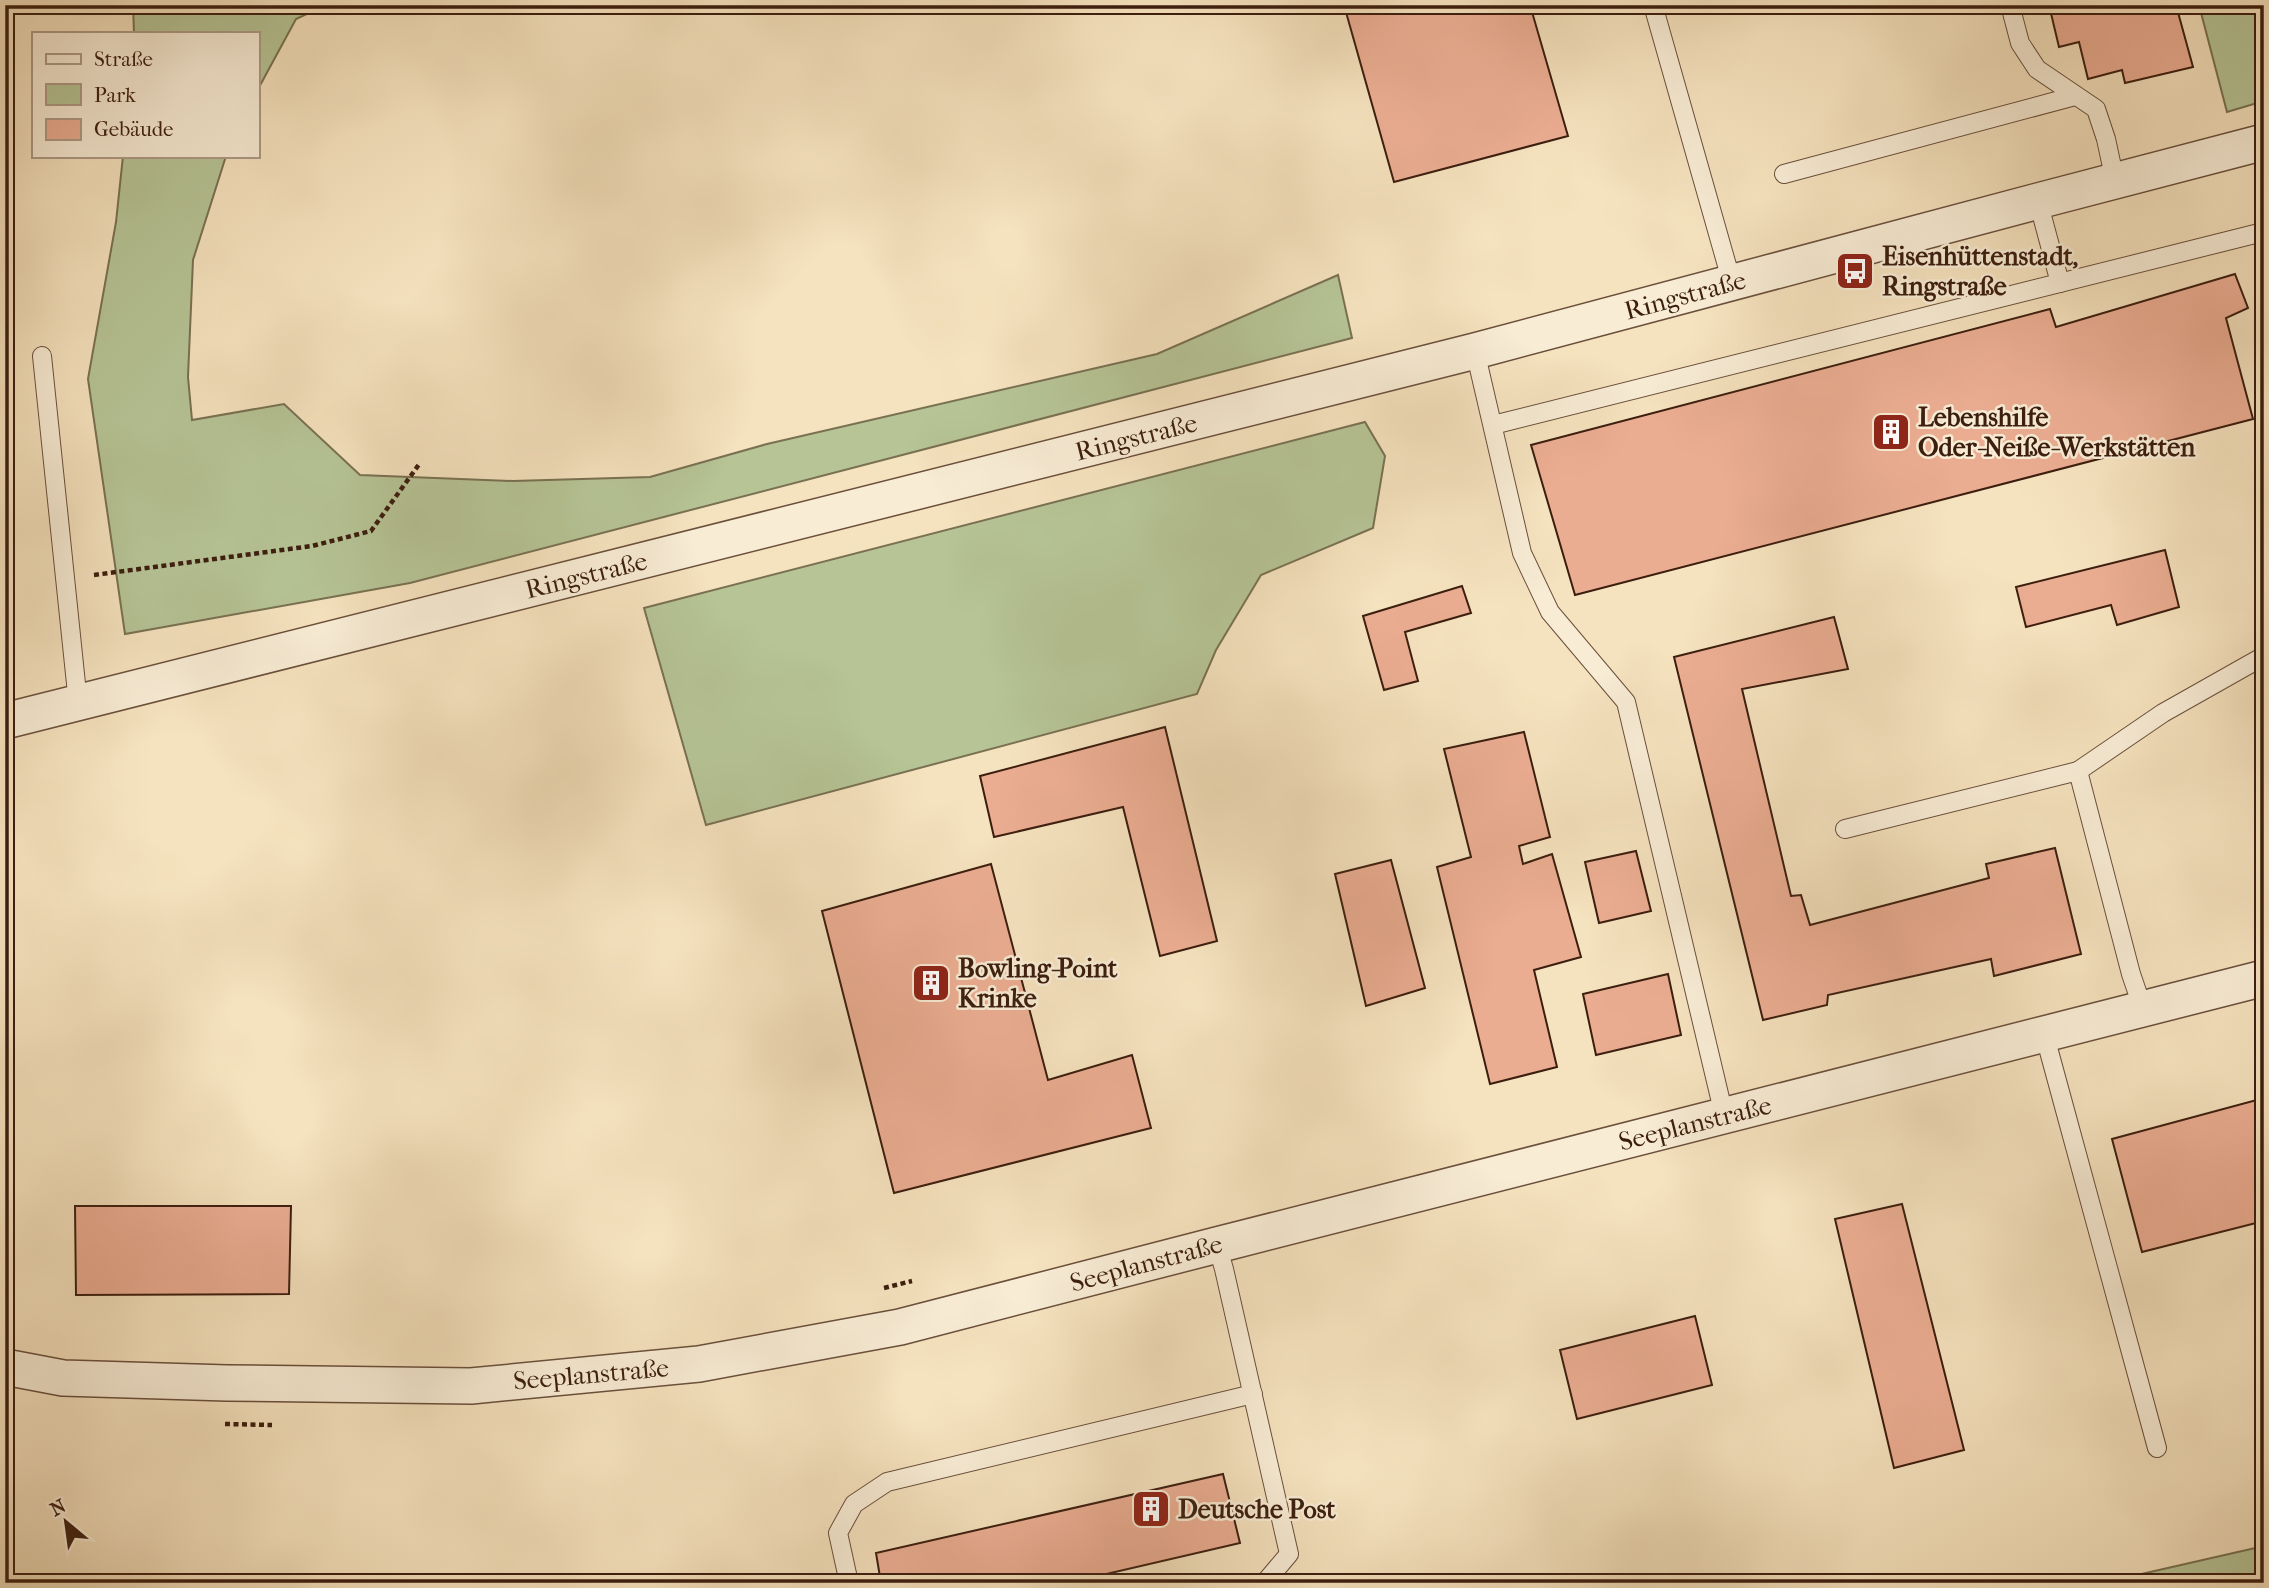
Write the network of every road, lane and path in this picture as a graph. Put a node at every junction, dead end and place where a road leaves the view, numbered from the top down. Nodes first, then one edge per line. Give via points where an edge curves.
1 (1653, 5) edge
2 (2010, 5) edge
3 (2075, 96) junction
4 (2264, 142) edge
5 (1784, 174) dead end
6 (2115, 181) junction
7 (2038, 201) junction
8 (2259, 233) dead end
9 (2060, 282) junction
10 (1732, 283) junction
11 (1475, 351) junction
12 (42, 356) dead end
13 (1493, 425) junction
14 (420, 463) dead end
15 (65, 579) junction
16 (2264, 656) edge
17 (78, 702) junction
18 (5, 721) edge
19 (2078, 771) junction
20 (1845, 829) dead end
21 (2264, 978) edge
22 (2143, 1009) junction
23 (2044, 1033) junction
24 (1724, 1115) junction
25 (1217, 1245) junction
26 (913, 1281) dead end
27 (873, 1290) dead end
28 (5, 1367) edge
29 (1253, 1394) junction
30 (2157, 1448) dead end
31 (849, 1583) edge
32 (1262, 1583) edge

1 - 10 lane
2 - 3 lane via 2020,43 2037,69
3 - 5 lane
3 - 6 lane via 2096,109
4 - 6 street, Ringstraße
6 - 7 street, Ringstraße
7 - 9 lane
7 - 10 street, Ringstraße
8 - 9 lane
9 - 13 lane
10 - 11 street, Ringstraße
11 - 13 lane
11 - 17 street, Ringstraße
12 - 15 lane
13 - 24 lane via 1522,553 1550,612 1626,702
14 - 15 path via 372,531 312,546
15 - 17 lane
16 - 19 lane via 2163,713
17 - 18 street, Ringstraße
19 - 20 lane
19 - 22 lane
21 - 22 street, Seeplanstraße
22 - 23 street, Seeplanstraße
23 - 24 street, Seeplanstraße
23 - 30 lane
24 - 25 street, Seeplanstraße
25 - 28 street, Seeplanstraße via 901,1328 699,1364 471,1386 63,1378
25 - 29 lane
26 - 27 path
29 - 31 lane via 887,1482 854,1504 838,1533
29 - 32 lane via 1289,1554

